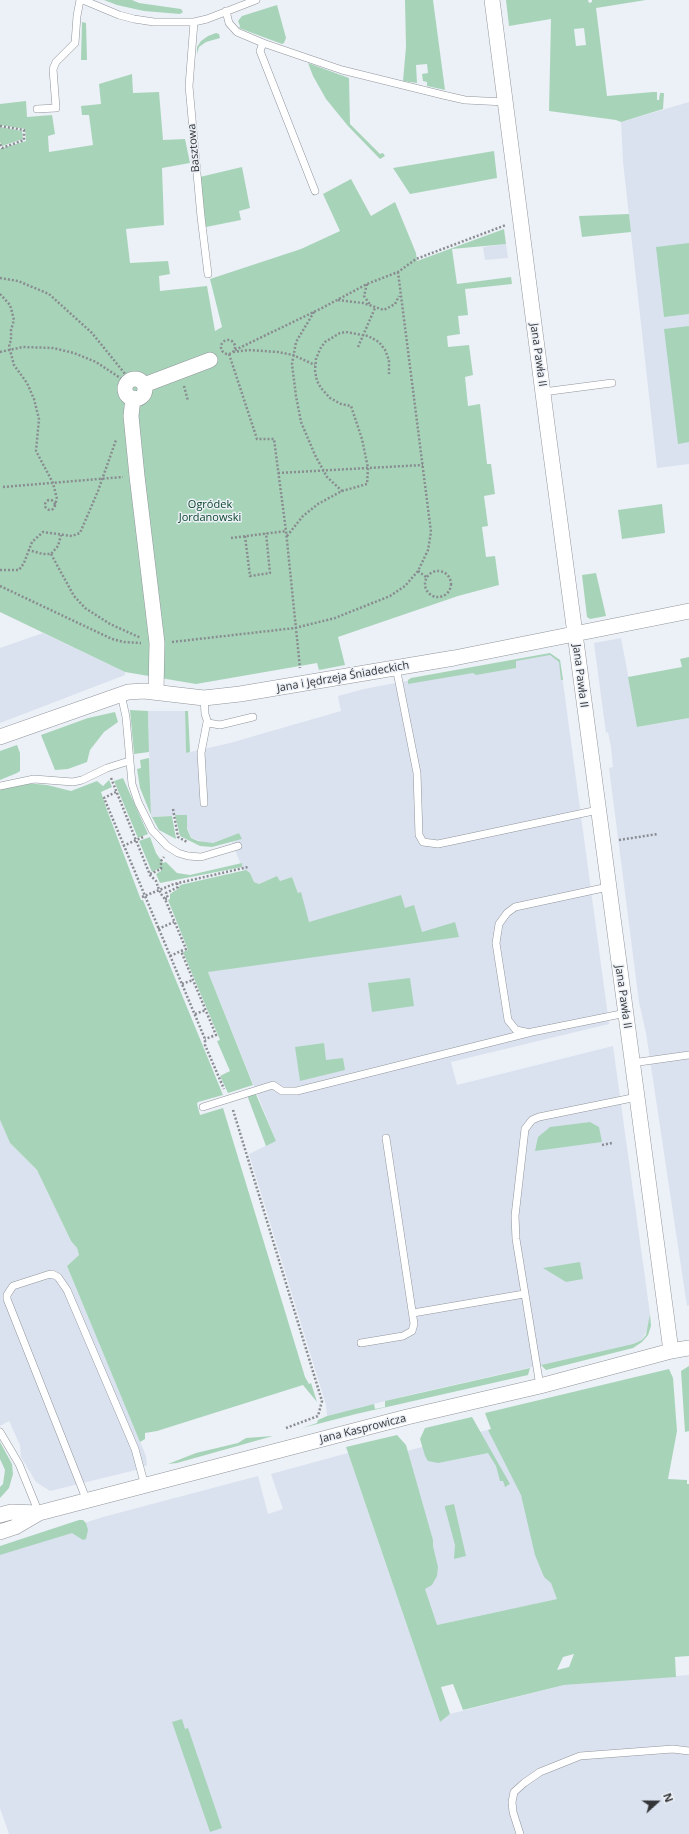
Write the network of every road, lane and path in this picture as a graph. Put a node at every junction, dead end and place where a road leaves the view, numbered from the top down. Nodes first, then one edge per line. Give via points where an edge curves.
1 (82, 0) edge
2 (256, 0) edge
3 (492, 0) edge
4 (226, 11) junction
5 (194, 22) junction
6 (263, 43) junction
7 (505, 102) junction
8 (37, 109) dead end
9 (0, 126) edge
10 (0, 144) edge
11 (315, 191) dead end
12 (506, 224) dead end
13 (398, 272) junction
14 (208, 274) dead end
15 (0, 278) edge
16 (367, 284) junction
17 (0, 294) edge
18 (400, 294) junction
19 (338, 300) junction
20 (371, 306) junction
21 (375, 308) junction
22 (315, 311) junction
23 (364, 334) junction
24 (358, 347) dead end
25 (10, 350) junction
26 (234, 351) junction
27 (0, 352) edge
28 (229, 354) junction
29 (293, 355) junction
30 (210, 360) dead end
31 (315, 365) junction
32 (389, 374) dead end
33 (134, 383) junction
34 (612, 383) dead end
35 (543, 392) junction
36 (117, 439) dead end
37 (423, 464) junction
38 (368, 468) junction
39 (323, 470) junction
40 (278, 472) junction
41 (137, 476) junction
42 (103, 479) junction
43 (53, 483) junction
44 (3, 487) dead end
45 (342, 491) junction
46 (54, 507) junction
47 (286, 531) junction
48 (266, 533) junction
49 (61, 535) junction
50 (245, 536) junction
51 (286, 536) junction
52 (230, 538) dead end
53 (28, 550) junction
54 (51, 554) junction
55 (0, 570) edge
56 (418, 571) junction
57 (426, 577) junction
58 (0, 586) edge
59 (689, 611) edge
60 (295, 628) junction
61 (575, 635) junction
62 (154, 643) junction
63 (396, 667) junction
64 (304, 684) junction
65 (156, 692) junction
66 (121, 694) junction
67 (204, 698) junction
68 (253, 717) dead end
69 (207, 722) junction
70 (0, 737) edge
71 (129, 761) junction
72 (112, 782) dead end
73 (0, 786) edge
74 (116, 792) junction
75 (204, 803) dead end
76 (173, 808) dead end
77 (598, 810) junction
78 (658, 834) dead end
79 (137, 840) junction
80 (614, 841) dead end
81 (192, 844) dead end
82 (123, 846) junction
83 (238, 846) dead end
84 (248, 867) dead end
85 (161, 869) dead end
86 (150, 874) junction
87 (177, 883) junction
88 (608, 887) junction
89 (143, 897) junction
90 (165, 899) junction
91 (174, 922) junction
92 (158, 929) junction
93 (181, 951) junction
94 (170, 956) junction
95 (193, 980) junction
96 (182, 984) junction
97 (206, 1010) junction
98 (626, 1013) junction
99 (194, 1014) junction
100 (532, 1032) junction
101 (205, 1039) junction
102 (689, 1055) edge
103 (632, 1063) junction
104 (637, 1097) junction
105 (228, 1099) junction
106 (203, 1107) dead end
107 (386, 1138) dead end
108 (612, 1143) dead end
109 (602, 1145) dead end
110 (524, 1294) junction
111 (413, 1313) junction
112 (361, 1343) dead end
113 (689, 1348) edge
114 (671, 1351) junction
115 (540, 1386) junction
116 (286, 1428) dead end
117 (0, 1432) edge
118 (145, 1486) junction
119 (87, 1501) junction
120 (39, 1513) junction
121 (0, 1514) edge
122 (0, 1532) edge
123 (689, 1751) edge
124 (520, 1834) edge

1 - 5 lane via 134,19
1 - 8 lane via 77,16 75,43 56,62 53,69 56,108
2 - 4 lane
3 - 7 street, Jana Pawła II
4 - 5 lane
4 - 6 lane via 229,23 237,32
5 - 14 lane, Basztowa via 189,86
6 - 7 lane via 360,76 458,98
6 - 11 lane via 260,51
7 - 35 street, Jana Pawła II
9 - 10 path via 24,130 24,140 2,148
12 - 13 path via 416,258
13 - 16 path
13 - 18 path
15 - 33 path via 18,281 49,294 92,333
16 - 19 path
16 - 20 path via 364,296
17 - 25 path via 10,305 14,320
18 - 21 path via 390,308
18 - 37 path
19 - 20 path
19 - 22 path
20 - 21 path
21 - 23 path
22 - 26 path
22 - 29 path via 296,342
23 - 24 path
23 - 31 path via 346,332 331,338 320,349
23 - 32 path via 379,342 385,350 389,360
25 - 27 path
25 - 33 path via 23,347 53,348 74,353
25 - 43 path via 14,365 27,383 34,399 39,419 35,447
26 - 28 path
26 - 28 path via 235,345 232,341 223,342 222,351
26 - 29 path via 265,350
28 - 40 path via 257,439 274,439
29 - 31 path
29 - 39 path via 292,364 301,422
30 - 33 street
31 - 38 path via 316,376 323,391 337,402 351,406
33 - 41 street via 126,392 133,398 131,416
34 - 35 lane
35 - 61 street, Jana Pawła II
36 - 42 path
37 - 38 path
37 - 56 path via 431,539
38 - 39 path
38 - 45 path via 366,484
39 - 40 path
39 - 45 path
40 - 47 path
41 - 42 path
41 - 62 street
42 - 43 path
42 - 49 path via 82,530 76,536
43 - 44 path
43 - 46 path via 57,499
45 - 51 path via 309,510
46 - 46 path via 47,510 45,502 53,501
47 - 48 path
47 - 51 path
48 - 50 path
48 - 50 path via 270,573 250,576
49 - 53 path via 43,532 34,539
49 - 54 path via 58,546
50 - 52 path
51 - 60 path
53 - 54 path
53 - 55 path via 24,564 19,570
54 - 62 path via 74,596 85,608 110,624
56 - 57 path
56 - 60 path via 405,586 378,602 335,618
57 - 57 path via 436,571 444,573 450,579 448,591 442,596 431,595 425,589
58 - 62 path via 112,639
59 - 61 street, Jana i Jędrzeja Śniadeckich
60 - 62 path
60 - 64 path
61 - 63 street, Jana i Jędrzeja Śniadeckich
61 - 77 street, Jana Pawła II
62 - 65 street
63 - 64 street, Jana i Jędrzeja Śniadeckich
63 - 77 lane via 417,773 419,836 423,842 438,844
64 - 67 street, Jana i Jędrzeja Śniadeckich
65 - 66 street, Jana i Jędrzeja Śniadeckich via 133,691
65 - 67 street, Jana i Jędrzeja Śniadeckich
66 - 70 street, Jana i Jędrzeja Śniadeckich
66 - 71 lane via 126,716
67 - 69 lane
68 - 69 lane via 220,725
69 - 75 lane via 201,753
71 - 73 lane via 73,782 26,780
71 - 83 lane via 132,784 138,802 152,830 167,846 182,854 196,857
72 - 74 path
74 - 79 path
74 - 82 path via 104,798
76 - 81 path via 178,837
77 - 88 street, Jana Pawła II
78 - 80 path
79 - 82 path
79 - 86 path
82 - 89 path
84 - 87 path
85 - 86 path
86 - 90 path, bridge
87 - 89 path
87 - 90 path via 178,887 166,893 168,898
88 - 98 street, Jana Pawła II
88 - 100 lane via 515,907 499,924 496,943 508,1020 516,1030
89 - 92 path
90 - 91 path
91 - 92 path
91 - 93 path via 186,949
92 - 94 path
93 - 94 path
93 - 95 path
94 - 96 path
95 - 96 path
95 - 97 path
96 - 99 path
97 - 99 path
97 - 101 path via 216,1035
98 - 100 lane
98 - 103 street, Jana Pawła II
99 - 101 path
100 - 105 lane via 297,1091 282,1091 273,1085
101 - 105 path via 205,1045
102 - 103 lane
103 - 104 street, Jana Pawła II
104 - 110 lane via 539,1117 532,1120 525,1129 515,1220
104 - 114 street, Jana Pawła II
105 - 106 lane
105 - 116 path via 246,1148 322,1401 318,1416
107 - 111 lane
108 - 109 path
110 - 111 lane
110 - 115 lane
111 - 112 lane via 414,1329 408,1334
113 - 114 street, Jana Kasprowicza
114 - 115 street, Jana Kasprowicza
115 - 118 street, Jana Kasprowicza via 407,1417
117 - 120 lane via 19,1464
118 - 119 street, Jana Kasprowicza
118 - 119 lane via 135,1449 67,1290 58,1277 47,1275 13,1286 7,1300
119 - 120 street, Jana Kasprowicza
120 - 121 street, Jana Kasprowicza
120 - 122 street, Jana Kasprowicza via 15,1527
123 - 124 lane via 673,1749 580,1756 540,1772 514,1792 513,1812

